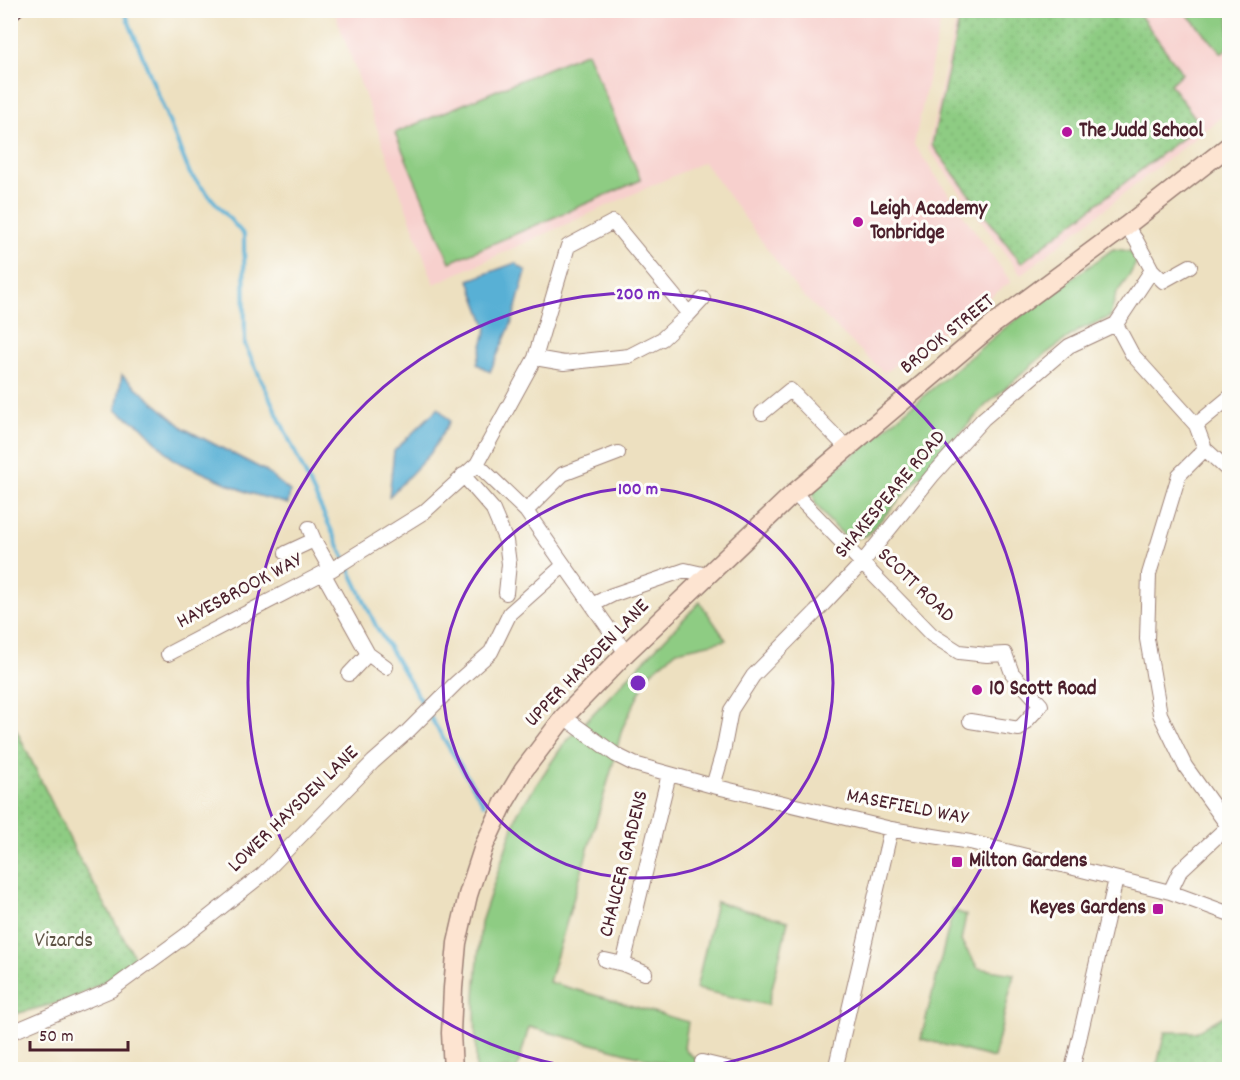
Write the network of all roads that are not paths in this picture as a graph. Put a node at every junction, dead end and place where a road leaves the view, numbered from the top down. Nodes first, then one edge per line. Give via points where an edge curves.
1 (1230, 145) edge
2 (1126, 226) junction
3 (1190, 266) dead end
4 (1152, 270) junction
5 (703, 299) dead end
6 (689, 314) junction
7 (1116, 324) junction
8 (535, 358) junction
9 (1230, 397) edge
10 (762, 413) dead end
11 (1196, 425) junction
12 (847, 448) junction
13 (1205, 449) junction
14 (618, 453) dead end
15 (477, 464) junction
16 (1230, 472) edge
17 (463, 475) junction
18 (794, 493) junction
19 (526, 511) junction
20 (286, 553) dead end
21 (862, 563) junction
22 (564, 565) junction
23 (327, 571) junction
24 (707, 575) junction
25 (506, 593) dead end
26 (592, 605) junction
27 (627, 653) junction
28 (168, 654) dead end
29 (368, 654) junction
30 (386, 667) dead end
31 (349, 674) dead end
32 (564, 717) junction
33 (970, 721) dead end
34 (669, 774) junction
35 (713, 786) junction
36 (1228, 828) edge
37 (891, 829) junction
38 (1116, 879) junction
39 (1170, 892) junction
40 (1230, 914) edge
41 (605, 960) dead end
42 (622, 964) junction
43 (645, 973) dead end
44 (10, 1034) edge
45 (702, 1062) dead end
46 (453, 1070) edge
47 (736, 1070) edge
48 (835, 1070) edge
49 (1072, 1070) edge

1 - 2 street, BROOK STREET
2 - 4 street
2 - 12 street, BROOK STREET via 995,323
3 - 4 street via 1163,281
4 - 7 street
5 - 6 street
6 - 8 street via 662,339 629,356 564,363
6 - 8 street via 613,222 568,246
7 - 11 street via 1132,354
7 - 21 street, SHAKESPEARE ROAD via 1070,346 983,419
8 - 15 street
9 - 11 street
10 - 12 street via 790,390
11 - 13 street
12 - 18 street, BROOK STREET
13 - 16 street
13 - 36 street via 1179,476 1149,574 1147,639 1160,714 1185,766
14 - 19 street via 563,474
15 - 17 street, HAYESBROOK WAY
15 - 19 street
17 - 23 street, HAYESBROOK WAY via 424,512
17 - 25 street via 492,508 506,541
18 - 21 street, SCOTT ROAD
18 - 24 street, BROOK STREET
19 - 22 street
20 - 23 street, HAYESBROOK WAY via 312,534
21 - 33 street, SCOTT ROAD via 932,635 959,652 1005,654 1012,673 1048,702 1019,729
21 - 35 street, SHAKESPEARE ROAD via 753,676 731,710
22 - 26 street
22 - 44 street, LOWER HAYSDEN LANE via 510,613 491,652 373,762 263,874 111,990
23 - 28 street, HAYESBROOK WAY
23 - 29 street
24 - 26 street via 685,570
24 - 27 street, UPPER HAYSDEN LANE
26 - 27 street
27 - 32 street, UPPER HAYSDEN LANE
29 - 30 street
29 - 31 street
32 - 34 street, MASEFIELD WAY via 634,764
32 - 46 street, UPPER HAYSDEN LANE via 504,803 468,895 457,943 453,988
34 - 35 street, MASEFIELD WAY
34 - 42 street, CHAUCER GARDENS
35 - 37 street, MASEFIELD WAY
36 - 39 street via 1180,870
37 - 38 street, MASEFIELD WAY via 970,842
37 - 48 street
38 - 39 street, MASEFIELD WAY
38 - 49 street
39 - 40 street, MASEFIELD WAY
41 - 42 street, CHAUCER GARDENS
42 - 43 street, CHAUCER GARDENS
45 - 47 street

